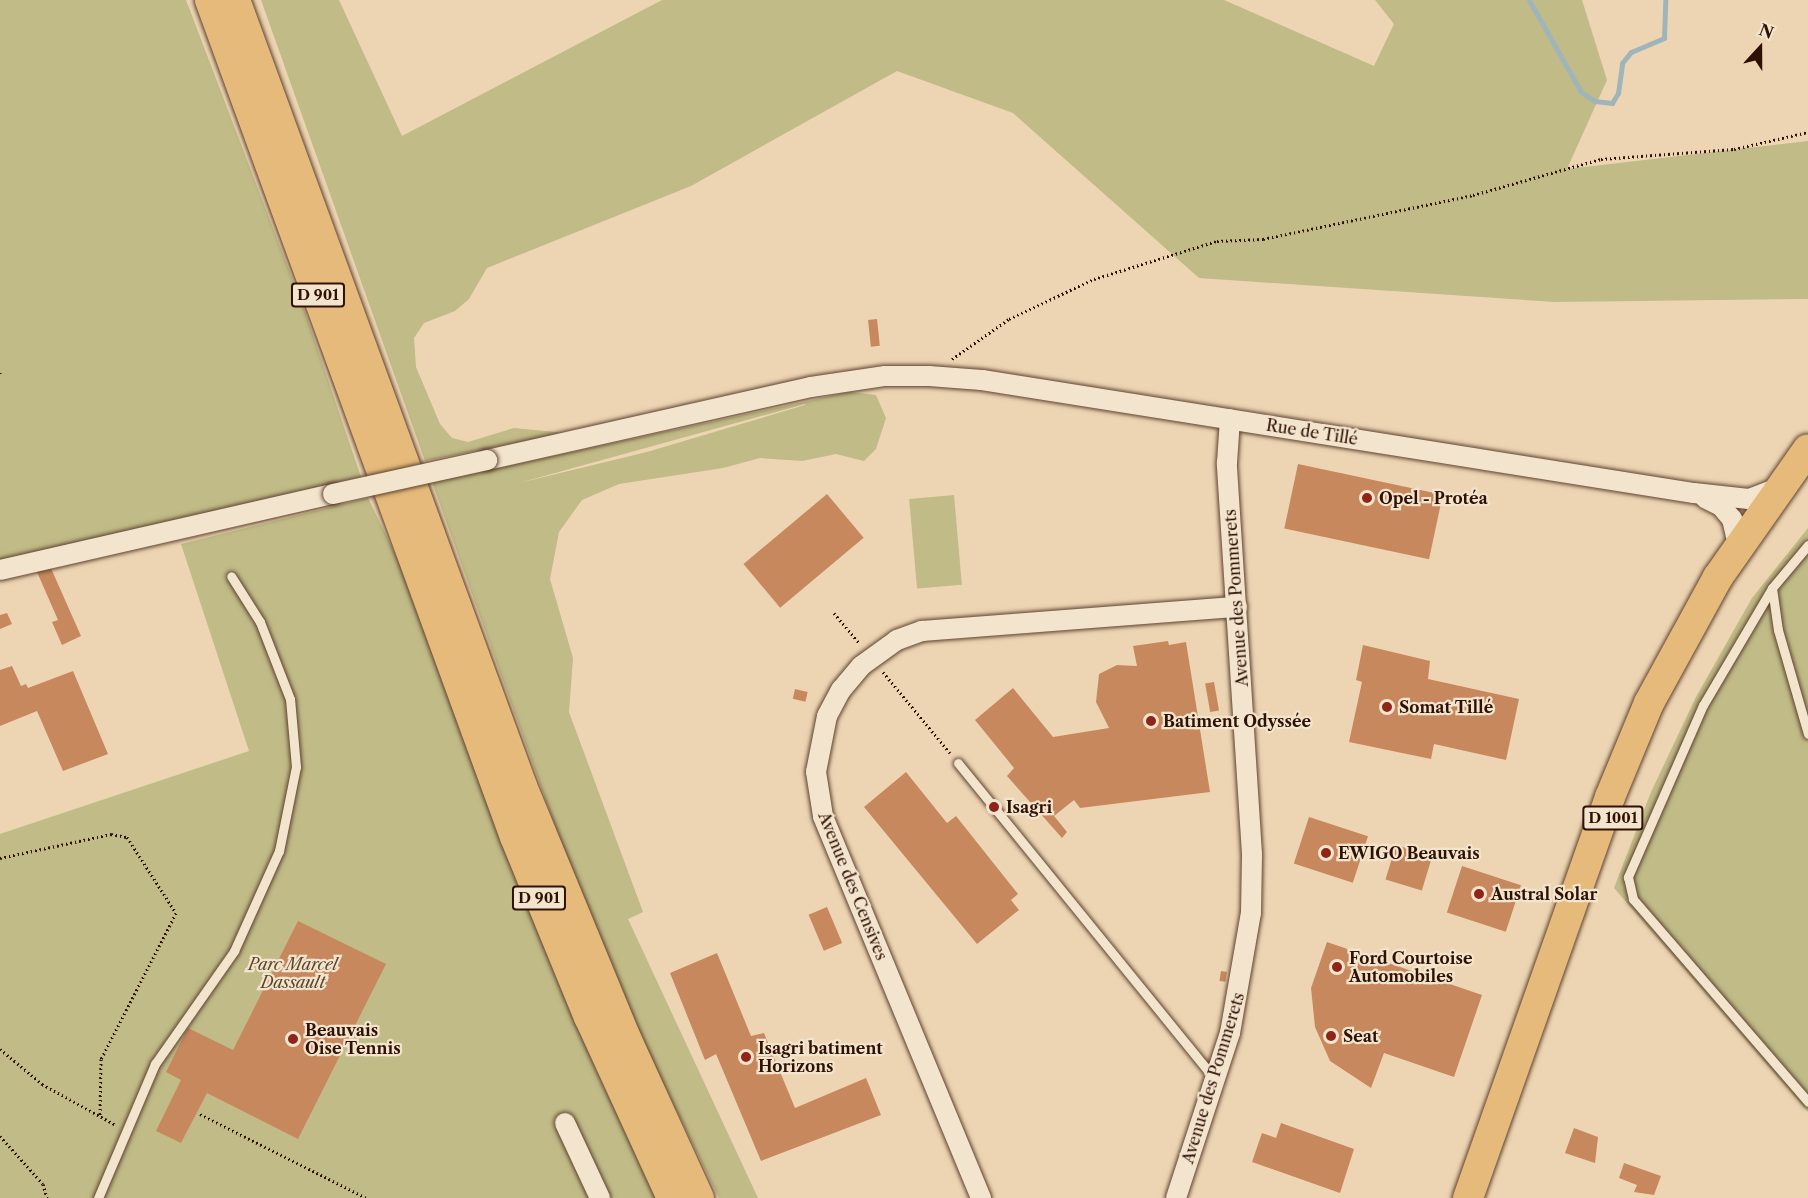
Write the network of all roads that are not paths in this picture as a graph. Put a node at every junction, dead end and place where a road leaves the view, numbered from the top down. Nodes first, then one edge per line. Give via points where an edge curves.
1 (210, 0) edge
2 (235, 0) edge
3 (1230, 419) junction
4 (1808, 449) edge
5 (1808, 467) edge
6 (1781, 485) junction
7 (1694, 493) junction
8 (1808, 545) edge
9 (1738, 546) junction
10 (0, 570) edge
11 (231, 576) dead end
12 (1772, 588) junction
13 (1237, 607) junction
14 (1808, 734) edge
15 (958, 763) road end
16 (1216, 1080) junction
17 (1808, 1102) edge
18 (565, 1123) dead end
19 (98, 1198) edge
20 (600, 1198) edge
21 (672, 1198) edge
22 (699, 1198) edge
23 (981, 1198) edge
24 (1176, 1198) edge
25 (1468, 1198) edge
26 (1479, 1198) edge

1 - 21 main road, D 901 via 515,837 585,1007
2 - 22 main road, D 901 via 522,786 626,1038
3 - 7 street, Rue de Tillé
3 - 10 street, Rue de Tillé, bridge via 929,376 885,376 812,387
3 - 13 street, Avenue des Pommerets via 1227,463
4 - 6 main road, D 1001
5 - 26 main road, D 1001 via 1712,608 1657,709 1620,798
6 - 7 street, Rue de Tillé via 1758,498
6 - 9 main road, D 1001
7 - 9 street, Rue de Tillé via 1727,512 1736,526
8 - 12 lane
9 - 25 main road, D 1001 via 1682,637 1623,762
11 - 19 lane via 260,622 290,699 296,767 279,851 234,951 165,1046
12 - 14 lane via 1778,630
12 - 17 lane via 1703,705 1628,877 1633,899
13 - 16 street, Avenue des Pommerets via 1252,902 1240,991
13 - 23 street, Avenue des Censives via 935,628 897,640 871,658 842,690 822,730 816,772 828,830
15 - 16 lane
16 - 24 street, Avenue des Pommerets
18 - 20 street

